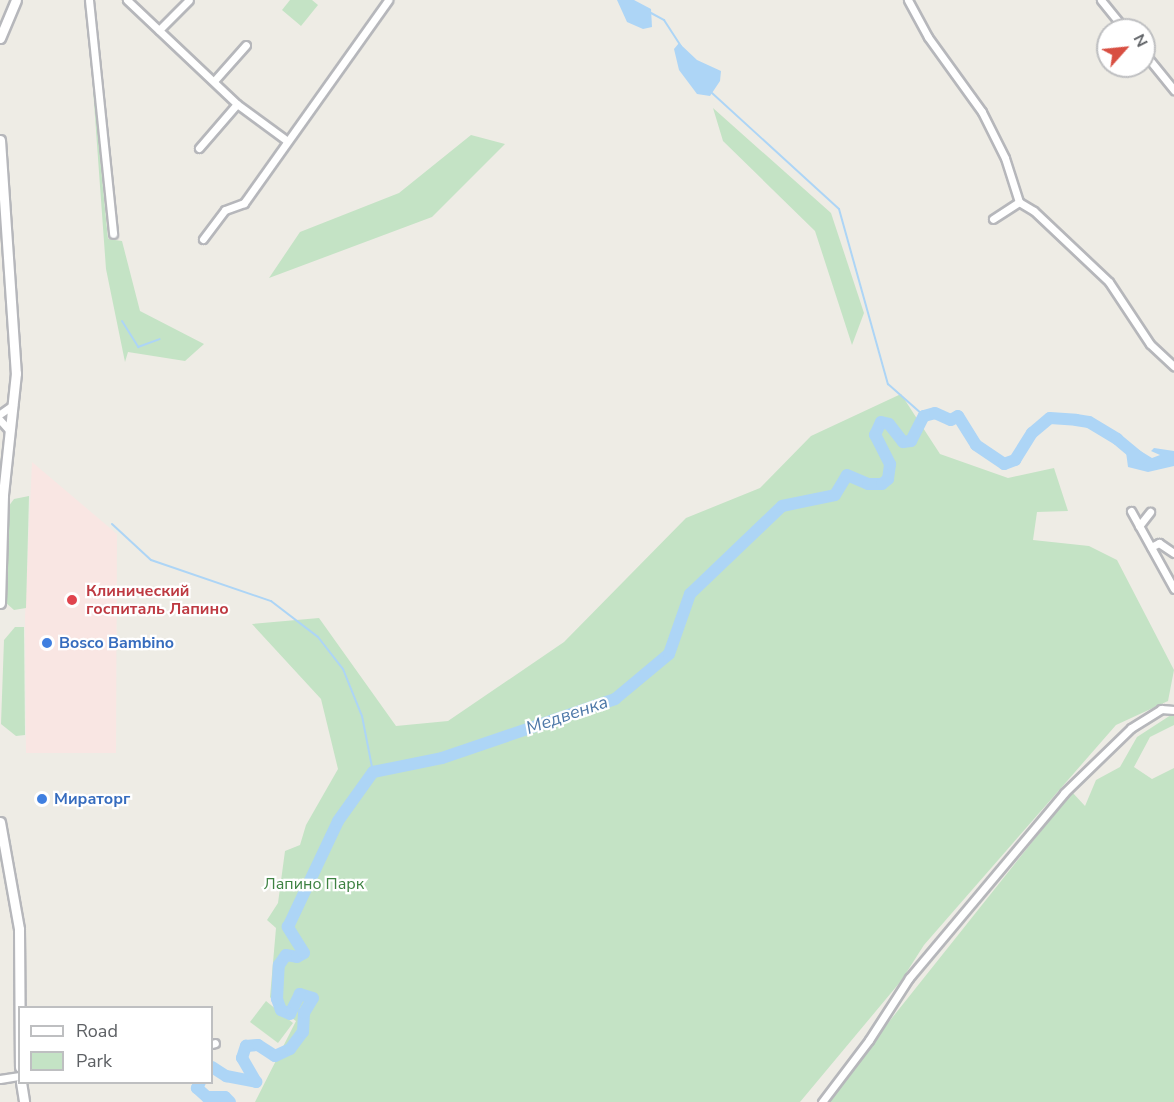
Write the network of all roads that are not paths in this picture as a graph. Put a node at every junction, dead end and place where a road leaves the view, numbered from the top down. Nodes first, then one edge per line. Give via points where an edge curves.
1 (89, 0) edge
2 (127, 0) edge
3 (189, 0) edge
4 (388, 0) edge
5 (908, 0) edge
6 (1101, 0) edge
7 (14, 3) edge
8 (0, 12) edge
9 (1115, 18) edge
10 (159, 30) junction
11 (0, 38) edge
12 (246, 45) dead end
13 (1156, 68) edge
14 (214, 81) junction
15 (1174, 90) edge
16 (237, 104) junction
17 (0, 140) edge
18 (285, 140) junction
19 (199, 148) dead end
20 (1018, 202) junction
21 (993, 219) dead end
22 (113, 234) dead end
23 (203, 239) dead end
24 (4, 257) edge
25 (1174, 366) edge
26 (15, 403) junction
27 (0, 414) edge
28 (0, 420) edge
29 (10, 432) junction
30 (1131, 511) dead end
31 (1150, 512) dead end
32 (1139, 526) junction
33 (1151, 547) junction
34 (1174, 553) edge
35 (1174, 589) edge
36 (0, 603) edge
37 (1174, 710) edge
38 (0, 822) edge
39 (1, 837) edge
40 (20, 1006) edge
41 (18, 1076) edge
42 (0, 1079) edge
43 (21, 1084) edge
44 (24, 1102) edge
45 (822, 1102) edge

1 - 22 street
2 - 10 street
3 - 10 street
4 - 18 street
5 - 20 street via 928,37 982,112 1005,158
6 - 9 street
7 - 8 main road
7 - 11 main road
10 - 14 street
12 - 14 street
13 - 15 street
14 - 16 street
16 - 18 street
16 - 19 street
17 - 24 main road
18 - 23 street via 244,203 225,210
20 - 21 street
20 - 25 street via 1034,211 1109,282 1150,344
24 - 26 main road
26 - 27 street
26 - 29 main road
28 - 29 street
29 - 36 main road via 3,495
30 - 32 street
31 - 32 street
32 - 33 street
33 - 34 street via 1160,543
33 - 35 street
37 - 45 street via 1161,710 1131,728 1064,792 909,978
38 - 39 main road
39 - 40 main road via 20,930
41 - 42 street
43 - 44 main road

